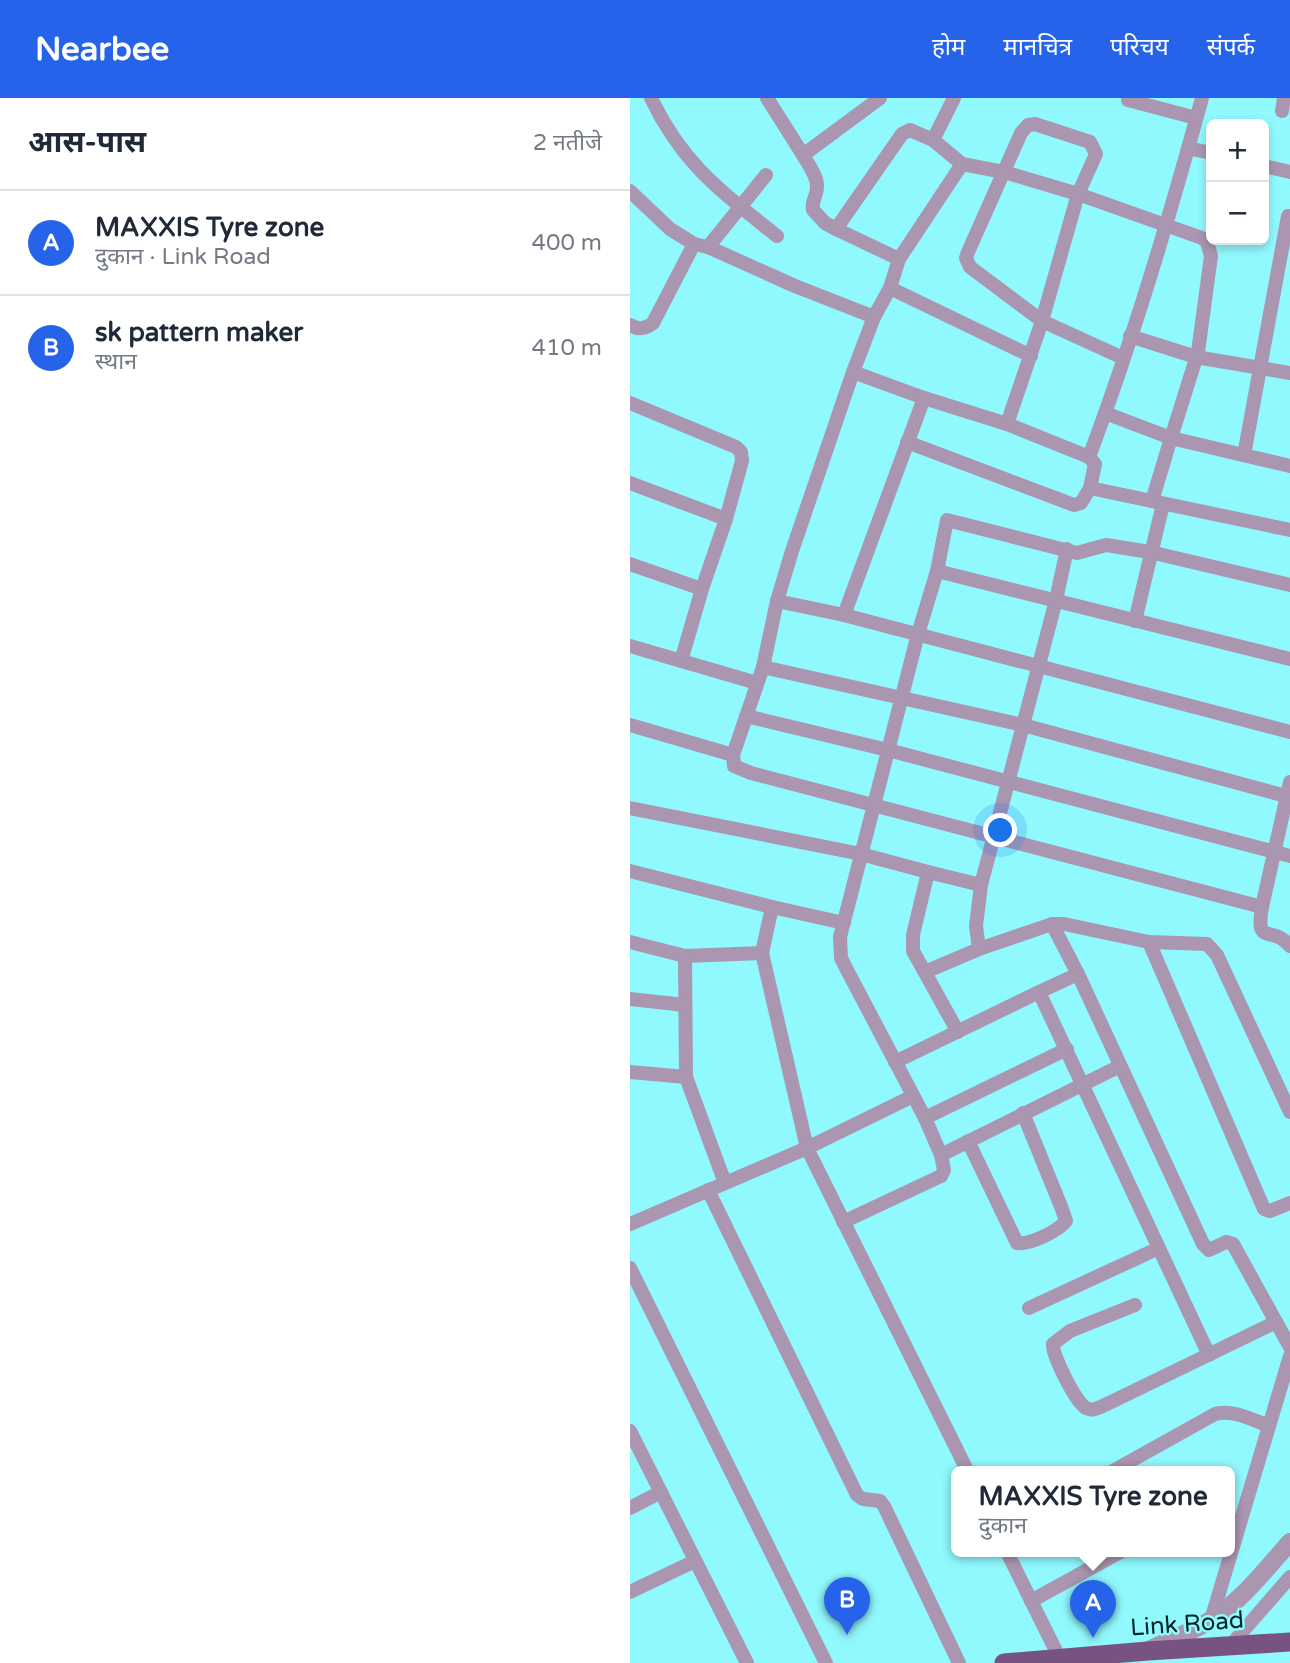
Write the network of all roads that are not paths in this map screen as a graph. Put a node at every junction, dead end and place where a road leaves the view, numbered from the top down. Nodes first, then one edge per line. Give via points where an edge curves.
1 (651, 98) edge
2 (767, 98) edge
3 (880, 98) edge
4 (954, 98) edge
5 (1202, 98) edge
6 (1125, 99) edge
7 (1196, 118) junction
8 (933, 140) junction
9 (1188, 148) junction
10 (1206, 152) edge
11 (803, 155) junction
12 (962, 164) junction
13 (1269, 167) edge
14 (1004, 172) junction
15 (1290, 172) edge
16 (766, 175) dead end
17 (630, 191) edge
18 (1078, 194) junction
19 (740, 206) junction
20 (1287, 216) dead end
21 (1167, 224) junction
22 (836, 229) junction
23 (777, 236) dead end
24 (701, 246) junction
25 (899, 259) junction
26 (890, 288) junction
27 (874, 317) junction
28 (1042, 321) junction
29 (630, 326) edge
30 (1130, 336) junction
31 (1031, 356) junction
32 (1196, 356) junction
33 (1123, 358) junction
34 (1260, 368) junction
35 (853, 372) junction
36 (1290, 373) edge
37 (924, 398) junction
38 (630, 403) edge
39 (1105, 413) junction
40 (1007, 424) junction
41 (1171, 438) junction
42 (907, 442) junction
43 (1244, 455) junction
44 (1088, 457) junction
45 (1290, 466) edge
46 (630, 483) edge
47 (1090, 488) junction
48 (1157, 502) junction
49 (726, 519) junction
50 (1290, 530) edge
51 (1067, 549) junction
52 (1150, 552) junction
53 (630, 565) edge
54 (937, 571) junction
55 (1290, 585) edge
56 (702, 589) junction
57 (1056, 600) junction
58 (777, 601) junction
59 (844, 615) junction
60 (1135, 621) junction
61 (918, 634) junction
62 (630, 646) edge
63 (1290, 659) edge
64 (681, 661) junction
65 (1038, 666) junction
66 (763, 667) junction
67 (757, 684) junction
68 (901, 699) junction
69 (746, 716) junction
70 (630, 725) edge
71 (1023, 725) junction
72 (1290, 732) edge
73 (888, 750) junction
74 (733, 755) junction
75 (1008, 782) junction
76 (1288, 789) edge
77 (874, 805) junction
78 (630, 808) edge
79 (993, 835) junction
80 (1273, 853) junction
81 (861, 854) junction
82 (1290, 856) edge
83 (630, 871) edge
84 (928, 872) junction
85 (981, 885) junction
86 (772, 906) junction
87 (1262, 907) junction
88 (844, 923) junction
89 (1052, 924) junction
90 (630, 942) edge
91 (1149, 942) junction
92 (1290, 946) edge
93 (979, 949) junction
94 (762, 953) junction
95 (685, 956) junction
96 (925, 972) junction
97 (1078, 974) junction
98 (1039, 992) junction
99 (630, 999) edge
100 (685, 1004) junction
101 (958, 1032) junction
102 (1067, 1049) junction
103 (895, 1062) junction
104 (1120, 1066) junction
105 (630, 1072) edge
106 (686, 1077) junction
107 (1083, 1084) junction
108 (913, 1096) junction
109 (1290, 1112) edge
110 (1023, 1113) junction
111 (925, 1118) junction
112 (968, 1141) junction
113 (807, 1148) junction
114 (941, 1155) junction
115 (725, 1183) junction
116 (708, 1190) junction
117 (1290, 1203) edge
118 (843, 1222) junction
119 (630, 1224) edge
120 (1159, 1248) junction
121 (630, 1268) edge
122 (1135, 1305) dead end
123 (1029, 1308) dead end
124 (1276, 1322) junction
125 (1290, 1347) edge
126 (1209, 1355) junction
127 (1290, 1356) edge
128 (1269, 1426) junction
129 (630, 1431) edge
130 (965, 1466) edge
131 (1122, 1466) edge
132 (660, 1492) junction
133 (630, 1508) edge
134 (1236, 1516) edge
135 (1290, 1542) edge
136 (1009, 1557) edge
137 (1111, 1557) edge
138 (1226, 1557) edge
139 (695, 1561) junction
140 (1290, 1577) edge
141 (630, 1592) edge
142 (1031, 1601) junction
143 (1211, 1620) junction
144 (1290, 1642) edge
145 (1230, 1646) junction
146 (1148, 1651) junction
147 (1060, 1659) junction
148 (747, 1663) edge
149 (826, 1663) edge
150 (959, 1663) edge
151 (1004, 1663) edge

1 - 19 street via 685,155
2 - 11 street
3 - 11 street
4 - 8 street
5 - 7 street
6 - 7 street
7 - 9 street
8 - 12 street
8 - 22 street via 910,130 902,134
9 - 10 street
9 - 21 street
11 - 22 street via 817,182 813,210
12 - 14 street
12 - 25 street
13 - 15 street
14 - 18 street
14 - 18 street via 1021,133 1035,124 1093,145 1095,158
14 - 28 street via 967,262
16 - 19 street
17 - 24 street via 670,229
18 - 21 street
18 - 28 street
19 - 23 street
19 - 24 street
20 - 34 street
21 - 30 street
21 - 32 street via 1202,237 1210,249
22 - 25 street
24 - 27 street
24 - 29 street via 653,323 647,328
25 - 26 street
26 - 27 street
26 - 31 street
27 - 35 street
28 - 31 street
28 - 33 street
30 - 32 street
30 - 33 street
31 - 40 street
32 - 34 street
32 - 41 street
33 - 39 street
34 - 36 street
34 - 43 street
35 - 37 street
35 - 58 street
37 - 40 street
37 - 42 street
38 - 49 street via 738,449 742,461
39 - 41 street
39 - 44 street
40 - 44 street
41 - 43 street
41 - 48 street
42 - 47 street via 1074,505 1081,503
42 - 59 street
43 - 45 street
44 - 47 street via 1096,464
46 - 49 street
47 - 48 street
48 - 50 street
48 - 52 street
49 - 56 street
51 - 52 street via 1082,552 1105,545
51 - 54 street via 947,520
51 - 57 street
52 - 55 street
52 - 60 street
53 - 56 street
54 - 57 street
54 - 61 street
56 - 64 street
57 - 60 street
57 - 65 street
58 - 59 street
58 - 66 street
59 - 61 street
60 - 63 street
61 - 65 street
61 - 68 street
62 - 64 street
64 - 67 street
65 - 71 street
65 - 72 street
66 - 67 street
66 - 68 street
67 - 69 street
68 - 71 street
68 - 73 street
69 - 73 street
69 - 74 street
70 - 74 street
71 - 75 street
71 - 76 street
73 - 75 street
73 - 77 street
74 - 77 street via 737,768
75 - 79 street
75 - 80 street
76 - 80 street
77 - 79 street
77 - 81 street
78 - 81 street
79 - 85 street
79 - 87 street
80 - 82 street
80 - 87 street
81 - 84 street
81 - 88 street
83 - 86 street
84 - 85 street
84 - 96 street via 912,944
85 - 93 street via 976,926
86 - 88 street
86 - 94 street
87 - 92 street via 1260,930
88 - 103 street via 841,958
89 - 91 street
89 - 93 street
89 - 97 street
90 - 95 street
91 - 109 street via 1200,943 1212,948
91 - 117 street via 1264,1209
93 - 96 street
94 - 95 street
94 - 113 street
95 - 100 street
96 - 101 street
97 - 98 street
97 - 104 street
98 - 101 street
98 - 102 street
99 - 100 street
100 - 106 street
101 - 103 street
102 - 107 street
102 - 111 street
103 - 108 street
104 - 107 street
104 - 124 street via 1205,1248 1233,1244
105 - 106 street
106 - 115 street
107 - 110 street
107 - 120 street
108 - 111 street
108 - 113 street
110 - 112 street
110 - 112 street via 1066,1221 1059,1227 1017,1243
111 - 114 street
112 - 114 street
113 - 115 street
113 - 118 street
114 - 118 street via 941,1175
115 - 116 street
116 - 119 street
116 - 150 street via 857,1495 881,1502
118 - 130 street
120 - 123 street
120 - 126 street
121 - 149 street
122 - 126 street via 1070,1331 1053,1344 1075,1395 1087,1408 1107,1404
124 - 125 street
124 - 126 street
127 - 128 street
128 - 131 street via 1241,1415 1215,1414
128 - 134 street
129 - 132 street
132 - 133 street
132 - 139 street
135 - 143 street via 1240,1598
136 - 142 street
137 - 142 street
138 - 143 street
139 - 141 street
139 - 148 street
140 - 145 street
142 - 147 street
143 - 146 street
144 - 145 main road, Link Road
145 - 146 main road, Link Road
146 - 147 main road, Link Road
147 - 151 main road, Link Road

